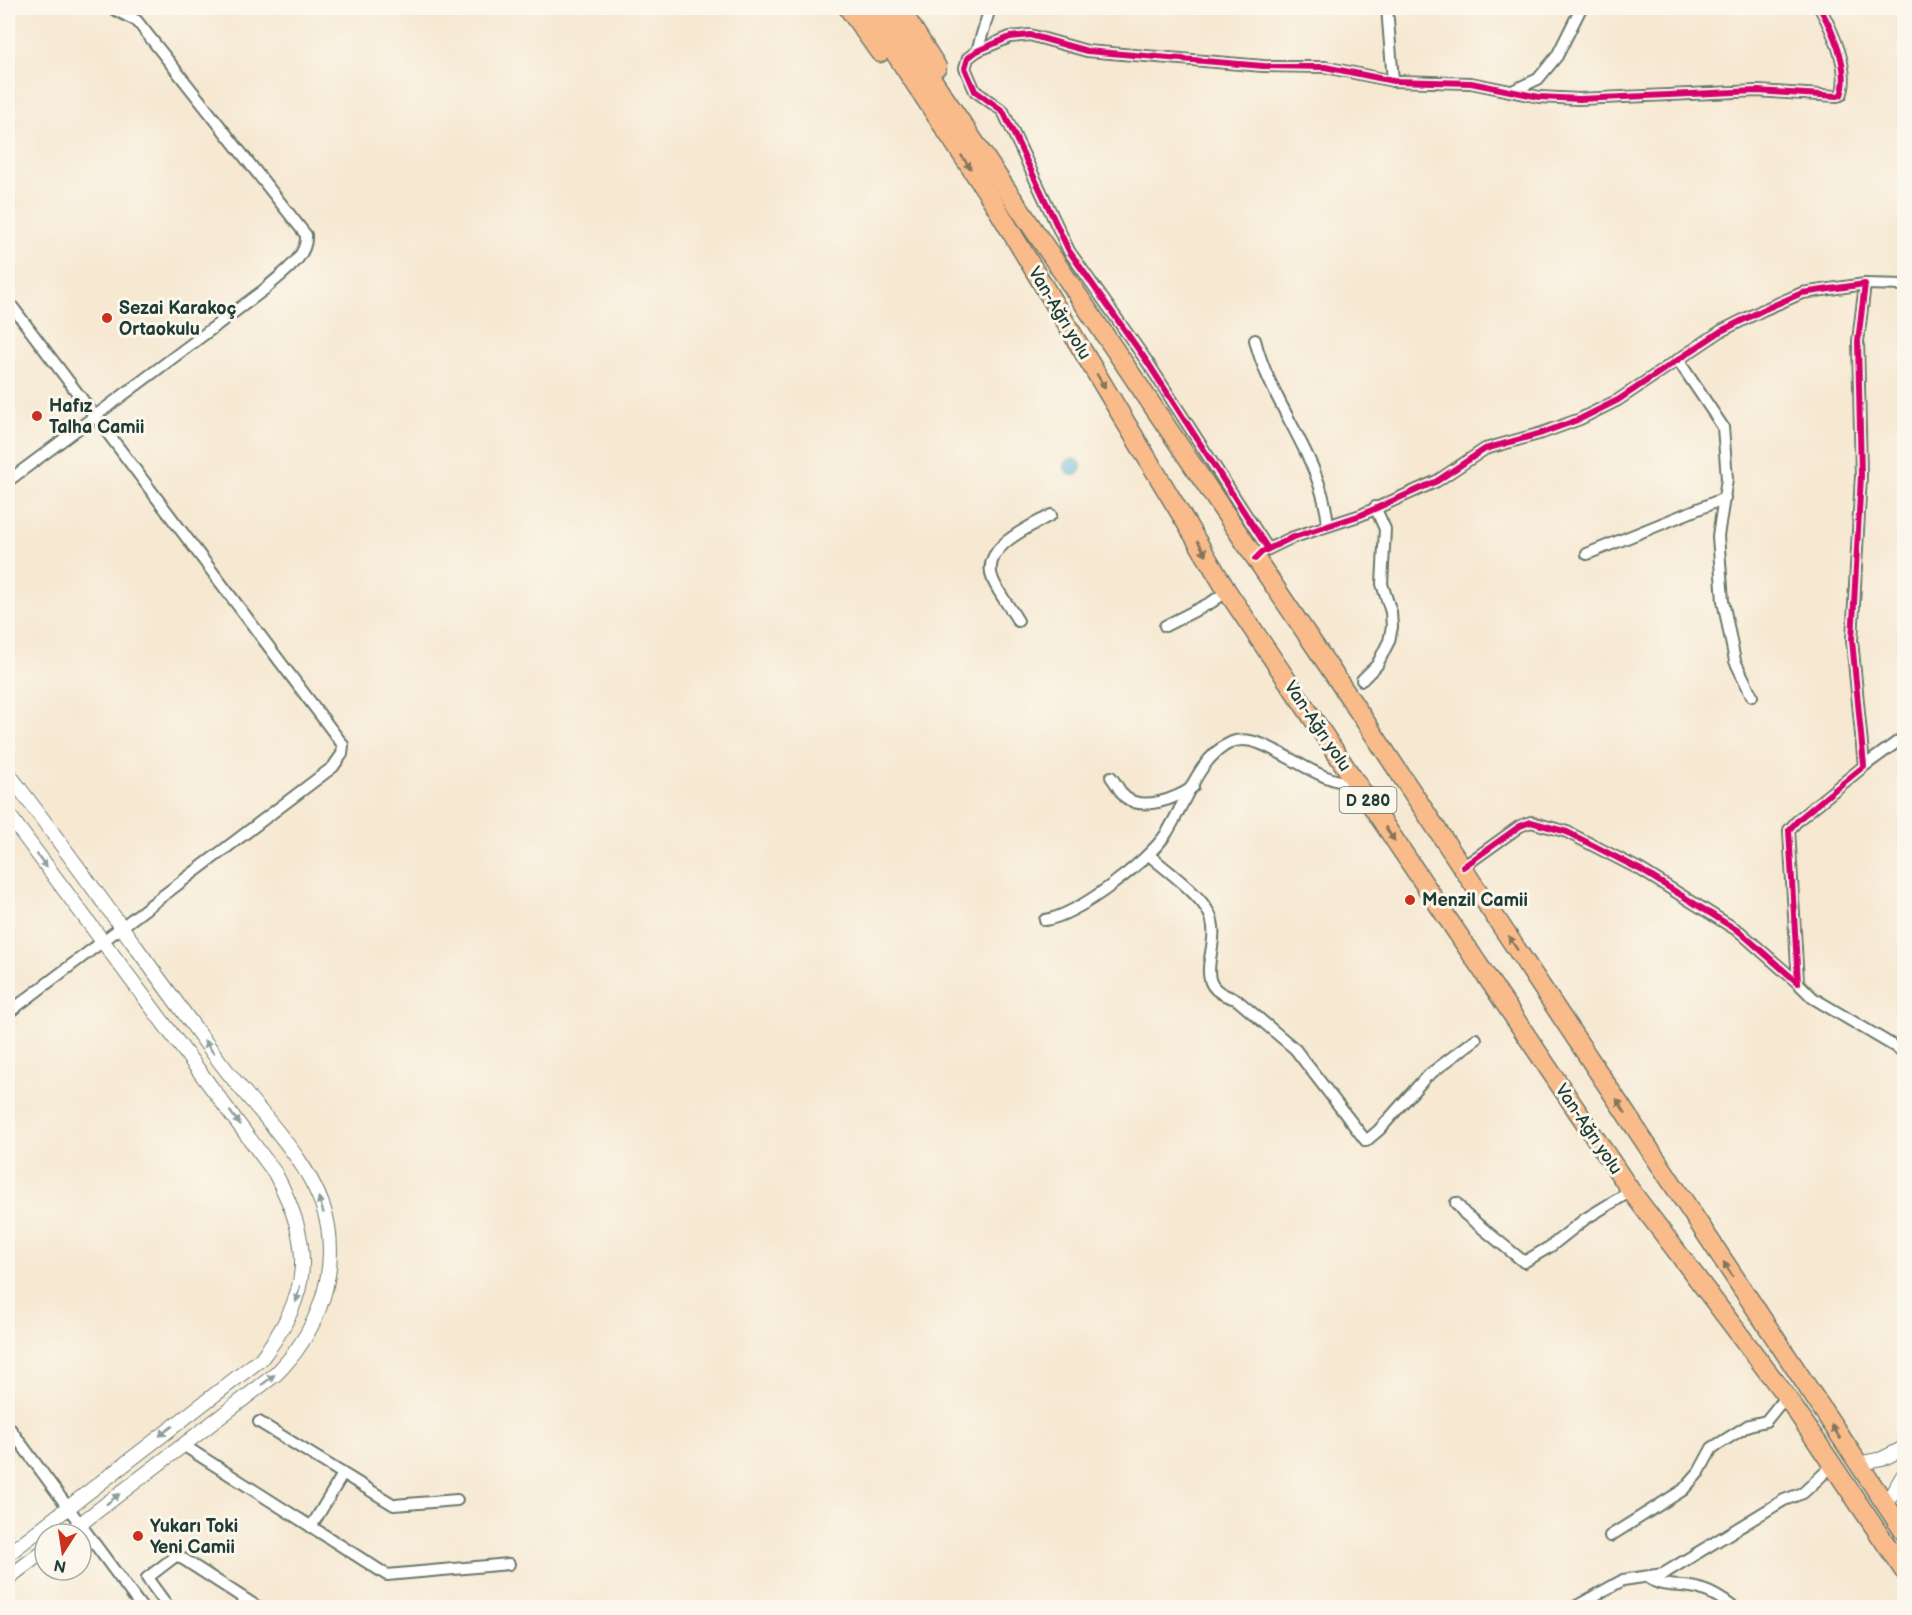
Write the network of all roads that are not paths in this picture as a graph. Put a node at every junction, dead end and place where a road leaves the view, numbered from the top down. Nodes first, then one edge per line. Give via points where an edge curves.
1 (112, 8) edge
2 (848, 8) edge
3 (865, 8) edge
4 (884, 8) edge
5 (900, 8) edge
6 (990, 8) edge
7 (1387, 8) edge
8 (1581, 8) edge
9 (1820, 8) edge
10 (977, 51) junction
11 (1393, 81) junction
12 (1512, 91) junction
13 (959, 136) junction
14 (1865, 284) junction
15 (1905, 285) edge
16 (8, 301) edge
17 (1255, 340) dead end
18 (1678, 360) junction
19 (96, 415) junction
20 (8, 481) edge
21 (1725, 498) junction
22 (1375, 507) junction
23 (1051, 515) dead end
24 (1328, 525) junction
25 (1262, 554) junction
26 (1587, 554) dead end
27 (1227, 591) junction
28 (1018, 621) dead end
29 (1165, 626) dead end
30 (1362, 680) dead end
31 (1752, 696) dead end
32 (1905, 737) edge
33 (1864, 766) junction
34 (8, 773) edge
35 (1111, 777) dead end
36 (1355, 782) junction
37 (1193, 787) junction
38 (8, 814) edge
39 (1149, 855) junction
40 (1463, 867) junction
41 (1045, 920) dead end
42 (123, 928) junction
43 (103, 943) junction
44 (1798, 983) junction
45 (8, 1013) edge
46 (1476, 1039) dead end
47 (1905, 1052) edge
48 (1630, 1191) junction
49 (1456, 1203) dead end
50 (1786, 1396) junction
51 (259, 1422) dead end
52 (8, 1426) edge
53 (183, 1445) junction
54 (1905, 1448) edge
55 (1857, 1464) junction
56 (1833, 1465) junction
57 (343, 1474) junction
58 (1905, 1474) edge
59 (457, 1500) dead end
60 (1886, 1504) junction
61 (68, 1507) junction
62 (80, 1522) edge
63 (82, 1522) edge
64 (311, 1527) junction
65 (1905, 1532) edge
66 (1610, 1536) dead end
67 (93, 1540) edge
68 (8, 1554) edge
69 (33, 1559) edge
70 (509, 1564) dead end
71 (1905, 1571) edge
72 (8, 1578) edge
73 (1649, 1578) junction
74 (166, 1604) edge
75 (142, 1608) edge
76 (153, 1608) edge
77 (259, 1608) edge
78 (1573, 1608) edge
79 (1734, 1608) edge

1 - 19 street via 136,21 306,235 307,244 302,255 265,289
2 - 13 highway via 893,72
3 - 13 highway, Van-Ağrı yolu / D 280
4 - 13 highway, D 280
5 - 13 highway via 952,94
6 - 10 street
7 - 11 street
8 - 12 street via 1538,79
9 - 12 street via 1842,66 1843,89 1837,96 1757,91 1579,99
10 - 11 street via 1010,37 1030,35 1087,51 1263,66 1325,67
10 - 25 street via 968,58 965,68 975,91 1003,111 1069,251 1148,363
11 - 12 street via 1471,83
13 - 25 highway, D 280
13 -> 27 highway, Van-Ağrı yolu / D 280 via 992,200
14 - 15 street
14 - 18 street via 1802,293 1721,331
14 - 33 street via 1858,341 1861,476 1852,640
16 - 19 street
17 - 24 street via 1274,393 1314,470
18 - 21 street via 1723,428
18 - 22 street via 1618,400 1542,434 1485,449 1437,481
19 - 20 street
19 - 42 street via 343,745 333,767
21 - 26 street
21 - 31 street via 1718,536 1723,601 1736,661
22 - 24 street
22 - 30 street via 1384,529 1382,584 1392,627 1377,665
23 - 28 street via 1017,534 995,554 992,562 993,580
24 - 25 street
25 - 40 highway, D 280
27 - 29 street
27 - 36 highway, Van-Ağrı yolu / D 280
32 - 33 street
33 - 44 street via 1798,819 1790,830
34 - 42 street
35 - 37 street via 1127,798 1137,802 1171,798
36 - 37 street via 1334,780 1296,764 1276,750 1241,740 1219,751
36 -> 48 highway, Van-Ağrı yolu / D 280
37 - 39 street
38 -> 43 street
39 - 41 street via 1067,914
39 - 46 street via 1208,911 1214,925 1214,942 1208,978 1214,988 1236,999 1295,1049 1366,1141 1419,1084
40 - 44 street via 1531,822 1566,832 1641,870 1740,932
55 -> 40 highway, D 280
42 - 43 street
53 -> 42 street via 276,1374 296,1353 315,1322 324,1293 328,1226 315,1188 300,1162 218,1060
43 - 45 street
43 -> 61 street via 275,1173 293,1206 302,1240 302,1277 294,1308 261,1359
44 - 47 street via 1813,998
48 - 49 street via 1524,1262
48 - 50 highway, Van-Ağrı yolu / D 280
50 - 56 highway, Van-Ağrı yolu / D 280
50 - 66 street via 1766,1421 1749,1425 1712,1448 1683,1490
51 - 57 street
52 - 61 street
63 -> 53 street
53 - 64 street
54 - 55 street via 1882,1459
55 - 60 highway, D 280
56 - 71 highway, Van-Ağrı yolu / D 280
56 - 73 street via 1803,1493 1774,1506 1663,1574
57 - 59 street via 394,1505
57 - 64 street
58 - 60 street
60 - 65 highway, D 280
61 - 62 street
61 - 68 street
64 - 70 street via 387,1575
67 - 75 street
69 - 72 street
73 - 78 street via 1623,1580
73 - 79 street via 1658,1585 1700,1588
74 - 76 street
74 - 77 street via 147,1578 177,1555

